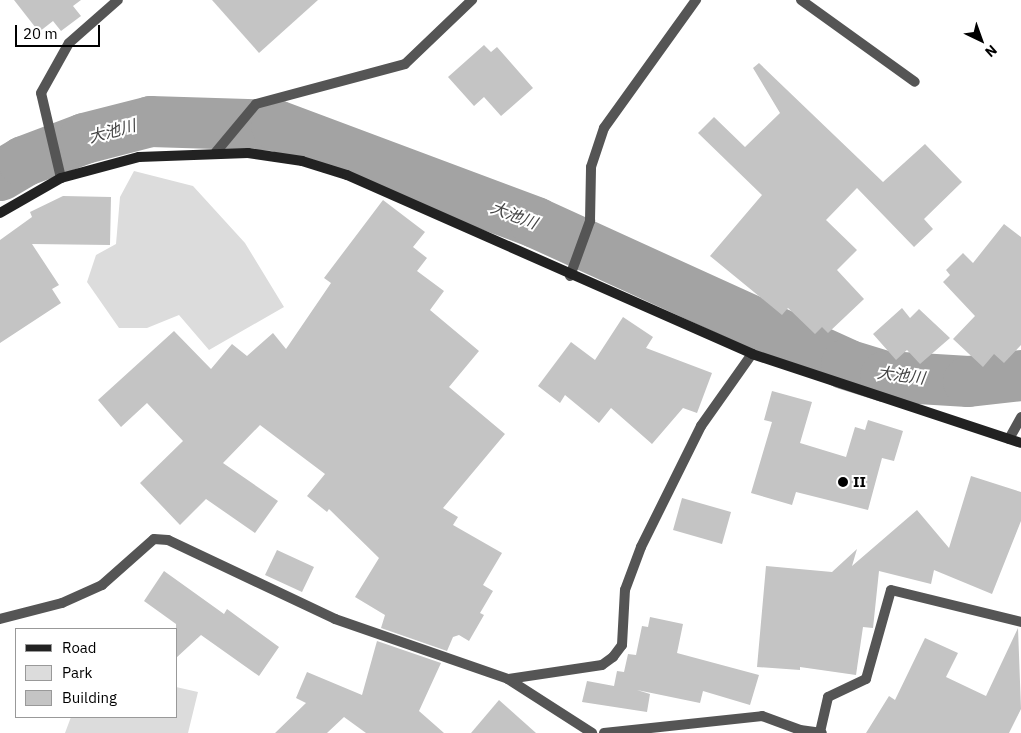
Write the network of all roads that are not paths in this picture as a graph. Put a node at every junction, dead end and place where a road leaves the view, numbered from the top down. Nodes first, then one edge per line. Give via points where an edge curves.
1 (118, 0) edge
2 (471, 0) edge
3 (696, 0) edge
4 (801, 0) edge
5 (915, 82) dead end
6 (216, 152) junction
7 (61, 178) junction
8 (0, 213) edge
9 (570, 276) junction
10 (752, 354) junction
11 (1021, 416) edge
12 (1009, 439) junction
13 (1021, 443) edge
14 (0, 619) edge
15 (1021, 622) edge
16 (508, 679) junction
17 (799, 732) edge
18 (821, 732) edge
19 (592, 733) edge
20 (604, 733) edge

1 - 7 street via 69,43 42,93
2 - 6 street via 405,64 256,104
3 - 9 street via 604,128 591,167 590,221
4 - 5 street
6 - 7 street via 139,157
6 - 9 street via 302,161 347,175
7 - 8 street
9 - 10 street
10 - 12 street
10 - 16 street via 701,426 648,531 625,590 622,645 614,657 602,665
11 - 12 street
12 - 13 street
14 - 16 street via 62,603 102,585 154,539 168,540 335,619
15 - 18 street via 891,590 866,679 828,697
16 - 19 street
17 - 18 street
17 - 20 street via 762,716

